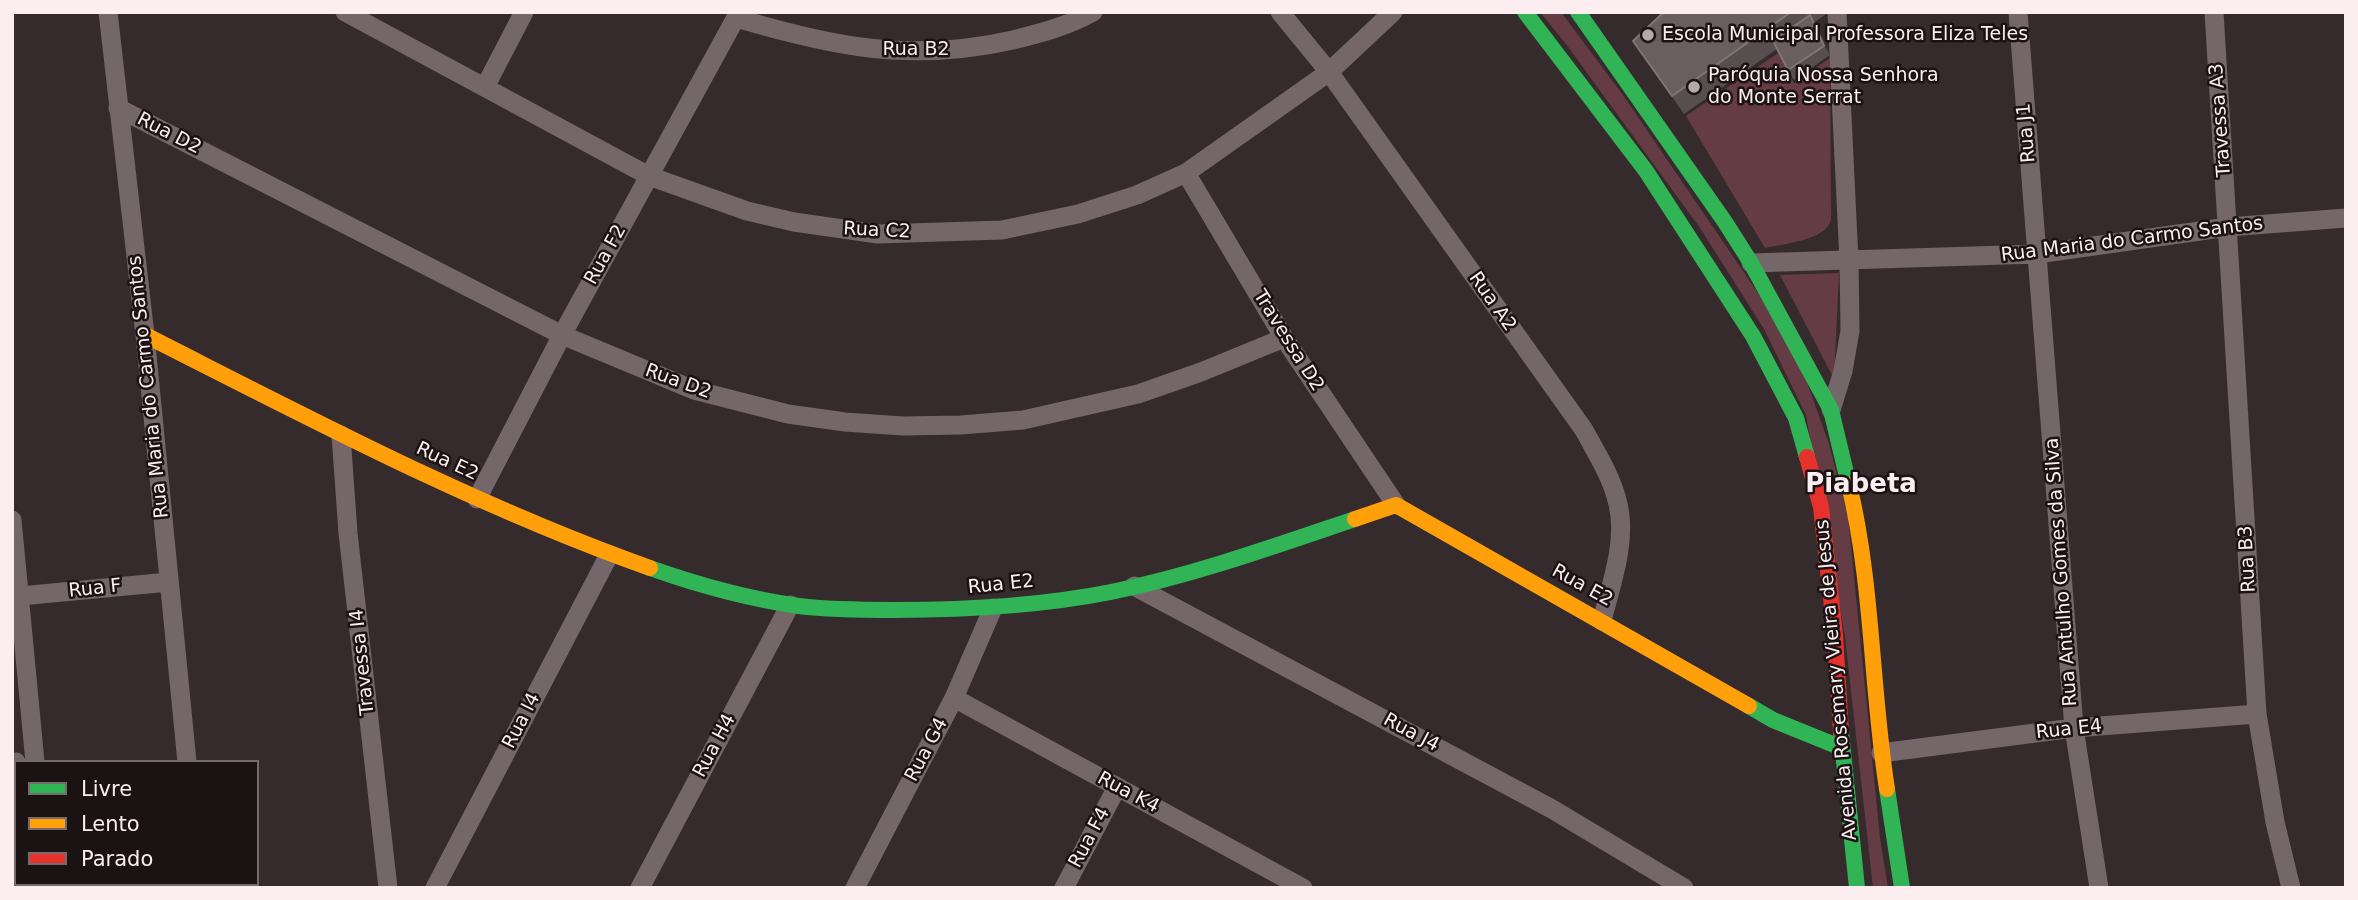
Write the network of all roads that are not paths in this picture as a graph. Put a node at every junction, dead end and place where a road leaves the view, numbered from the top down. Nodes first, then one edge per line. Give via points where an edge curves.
1 (108, 12) edge
2 (345, 12) edge
3 (524, 12) edge
4 (1093, 12) edge
5 (1280, 12) edge
6 (1393, 12) edge
7 (1525, 12) edge
8 (1578, 12) edge
9 (1837, 12) edge
10 (2018, 12) edge
11 (2214, 12) edge
12 (737, 15) edge
13 (1329, 72) junction
14 (485, 87) junction
15 (118, 108) junction
16 (1186, 173) junction
17 (649, 176) junction
18 (2346, 218) edge
19 (2228, 227) junction
20 (2037, 254) junction
21 (1849, 261) junction
22 (1751, 263) junction
23 (145, 335) junction
24 (562, 335) junction
25 (1283, 338) junction
26 (1831, 410) junction
27 (341, 435) junction
28 (477, 499) junction
29 (1396, 505) junction
30 (12, 520) edge
31 (14, 552) edge
32 (609, 555) junction
33 (169, 582) junction
34 (1134, 586) junction
35 (20, 596) junction
36 (790, 605) junction
37 (993, 608) junction
38 (1602, 621) junction
39 (954, 698) junction
40 (2257, 714) junction
41 (2074, 728) junction
42 (1842, 748) junction
43 (1881, 753) junction
44 (24, 760) edge
45 (187, 760) edge
46 (1117, 787) junction
47 (1276, 881) edge
48 (388, 888) edge
49 (435, 888) edge
50 (640, 888) edge
51 (855, 888) edge
52 (1064, 888) edge
53 (1303, 888) edge
54 (1684, 888) edge
55 (1857, 888) edge
56 (1902, 888) edge
57 (2099, 888) edge
58 (2291, 888) edge

1 - 15 street, Rua Maria do Carmo Santos
2 - 14 street, Rua C2
3 - 14 street
4 - 12 street, Rua B2 via 1041,33 935,52 849,47 799,37
5 - 13 street, Rua A2
6 - 13 street, Rua C2
7 - 42 street, Avenida Rosemary Vieira de Jesus via 1646,171 1753,337 1796,418 1821,507
8 - 22 street, Avenida Rosemary Vieira de Jesus
9 - 21 street
10 - 20 street, Rua J1
11 - 19 street, Travessa A3
12 - 17 street, Rua F2
13 - 16 street, Rua C2
13 - 38 street, Rua A2 via 1584,430 1604,466 1618,503 1620,531
14 - 17 street, Rua C2
15 - 23 street, Rua Maria do Carmo Santos
15 - 24 street, Rua D2
16 - 17 street, Rua C2 via 1107,206 1046,222 1002,230 878,234 747,211
16 - 25 street, Travessa D2
17 - 24 street, Rua F2
18 - 19 street, Rua Maria do Carmo Santos
19 - 20 street, Rua Maria do Carmo Santos
19 - 40 street, Rua B3
20 - 21 street, Rua Maria do Carmo Santos
20 - 41 street, Rua Antulho Gomes da Silva
21 - 22 street, Rua Maria do Carmo Santos
21 - 26 street via 1850,331
22 - 26 street, Avenida Rosemary Vieira de Jesus
23 - 27 street, Rua E2
23 - 33 street, Rua Maria do Carmo Santos
24 - 25 street, Rua D2 via 694,390 749,405 845,422 903,426 1023,420 1081,408 1138,394
24 - 28 street, Rua F2
25 - 29 street, Travessa D2
26 - 43 street, Avenida Rosemary Vieira de Jesus via 1855,509 1866,581
27 - 28 street, Rua E2
27 - 48 street, Travessa I4
28 - 32 street, Rua E2
29 - 34 street, Rua E2 via 1257,553
29 - 38 street, Rua E2
30 - 31 street
31 - 35 street
32 - 36 street, Rua E2 via 733,594
32 - 49 street, Rua I4
33 - 35 street, Rua F
33 - 45 street, Rua Maria do Carmo Santos
34 - 37 street, Rua E2
34 - 54 street, Rua J4 via 1516,790
35 - 44 street
36 - 37 street, Rua E2 via 857,610
36 - 50 street, Rua H4
37 - 39 street, Rua G4
38 - 42 street, Rua E2 via 1773,720
39 - 46 street, Rua K4
39 - 51 street, Rua G4
40 - 41 street, Rua E4
40 - 58 street, Rua B3
41 - 43 street, Rua E4
41 - 57 street, Rua Antulho Gomes da Silva
42 - 55 street, Avenida Rosemary Vieira de Jesus
43 - 56 street, Avenida Rosemary Vieira de Jesus
46 - 47 street, Rua K4
46 - 52 street, Rua F4
47 - 53 street, Rua K4

